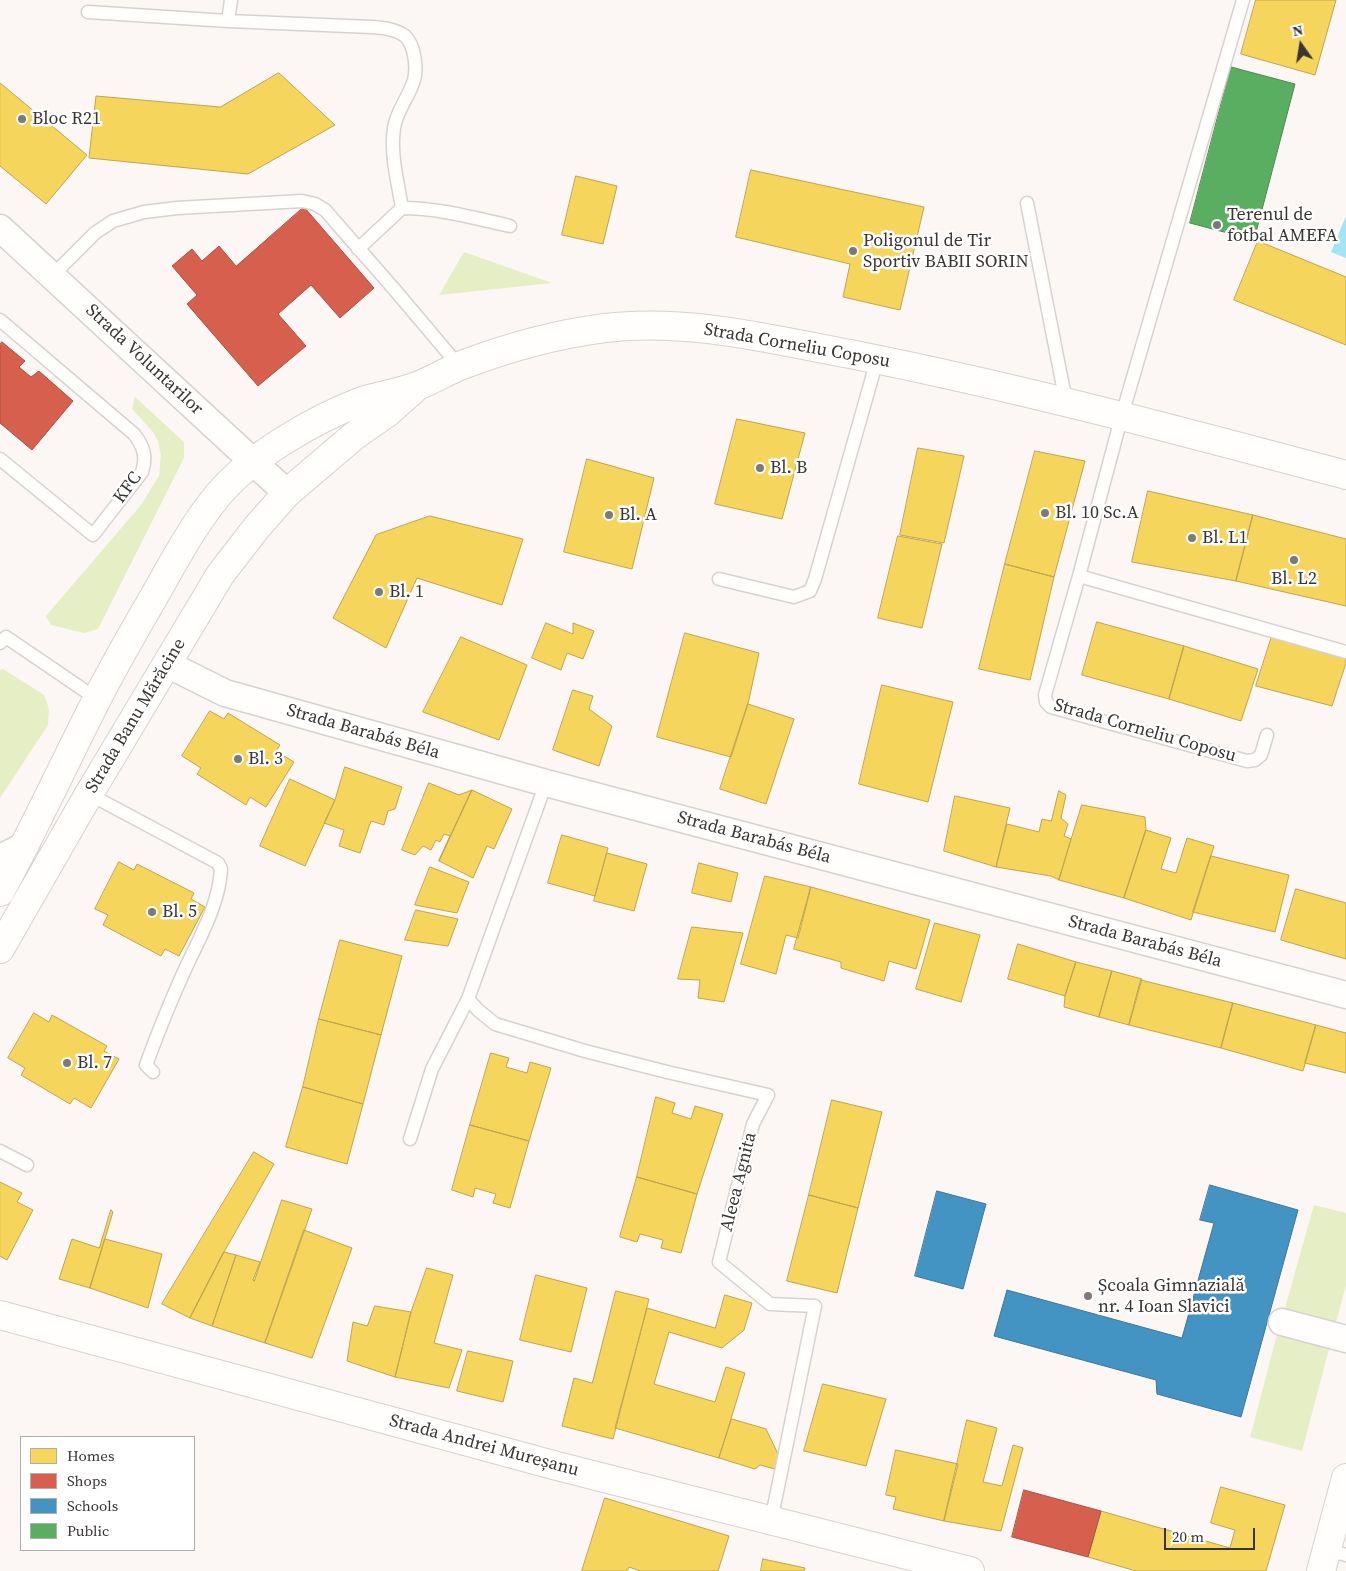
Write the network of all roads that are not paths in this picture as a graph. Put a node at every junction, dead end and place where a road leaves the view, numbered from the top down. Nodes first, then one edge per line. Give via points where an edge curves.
1 (231, 0) edge
2 (1243, 0) edge
3 (88, 12) dead end
4 (228, 22) junction
5 (1027, 203) dead end
6 (402, 208) junction
7 (510, 226) dead end
8 (0, 228) edge
9 (358, 249) junction
10 (53, 275) junction
11 (0, 320) edge
12 (877, 360) junction
13 (459, 366) junction
14 (416, 387) junction
15 (1066, 402) junction
16 (1122, 415) junction
17 (0, 459) edge
18 (253, 462) junction
19 (1346, 475) edge
20 (287, 493) junction
21 (1080, 576) junction
22 (719, 579) dead end
23 (0, 643) edge
24 (1346, 652) edge
25 (167, 664) junction
26 (97, 700) junction
27 (1267, 734) dead end
28 (546, 783) junction
29 (89, 794) junction
30 (26, 844) junction
31 (0, 858) edge
32 (0, 892) edge
33 (0, 949) edge
34 (1346, 995) edge
35 (468, 999) junction
36 (153, 1072) dead end
37 (410, 1140) dead end
38 (0, 1151) edge
39 (28, 1166) dead end
40 (0, 1315) edge
41 (1282, 1322) dead end
42 (1346, 1339) edge
43 (1346, 1478) edge
44 (771, 1521) junction
45 (1332, 1559) edge
46 (970, 1571) edge

1 - 4 lane
2 - 16 lane
3 - 4 lane
4 - 6 lane via 372,27 406,36 416,65 414,81 394,129
5 - 15 lane
6 - 7 lane via 448,211
6 - 9 lane
8 - 10 street, Strada Voluntarilor
9 - 10 lane via 325,210 302,201 177,208 144,212 113,221 95,233
9 - 13 lane
10 - 18 street, Strada Voluntarilor
11 - 17 lane, KFC via 134,434 145,452 146,462 142,472 93,535
12 - 13 main road, Strada Corneliu Coposu via 717,328 656,326 606,328 554,338
12 - 15 main road, Strada Corneliu Coposu
12 - 22 lane via 810,591 794,597
13 - 14 main road, Strada Corneliu Coposu
14 - 18 main road, Strada Corneliu Coposu via 339,410 310,424
14 - 20 main road, Strada Corneliu Coposu
15 - 16 main road, Strada Corneliu Coposu
16 - 19 main road, Strada Corneliu Coposu
16 - 21 lane, Strada Corneliu Coposu
18 - 20 street, Strada Voluntarilor
18 - 26 main road, Strada Banu Mărăcine via 220,494 186,542
20 - 25 main road, Strada Banu Mărăcine via 220,575
21 - 24 lane
21 - 27 lane, Strada Corneliu Coposu via 1045,695 1051,707 1247,761 1256,760 1261,754
23 - 26 lane via 6,637
25 - 28 street, Strada Barabás Béla via 225,693
25 - 29 main road, Strada Banu Mărăcine
26 - 30 main road, Strada Banu Mărăcine
28 - 34 street, Strada Barabás Béla
28 - 35 lane
29 - 33 main road, Strada Banu Mărăcine
29 - 36 lane via 218,863 221,869 209,918 146,1065
30 - 31 street
30 - 32 main road, Strada Banu Mărăcine
35 - 37 lane via 432,1068
35 - 44 lane, Aleea Agnita via 495,1024 649,1067 768,1095 753,1124 719,1262 770,1304 815,1306
38 - 39 lane
40 - 44 main road, Strada Andrei Mureșanu via 547,1464
41 - 42 street
43 - 45 main road
44 - 46 main road, Strada Andrei Mureșanu

